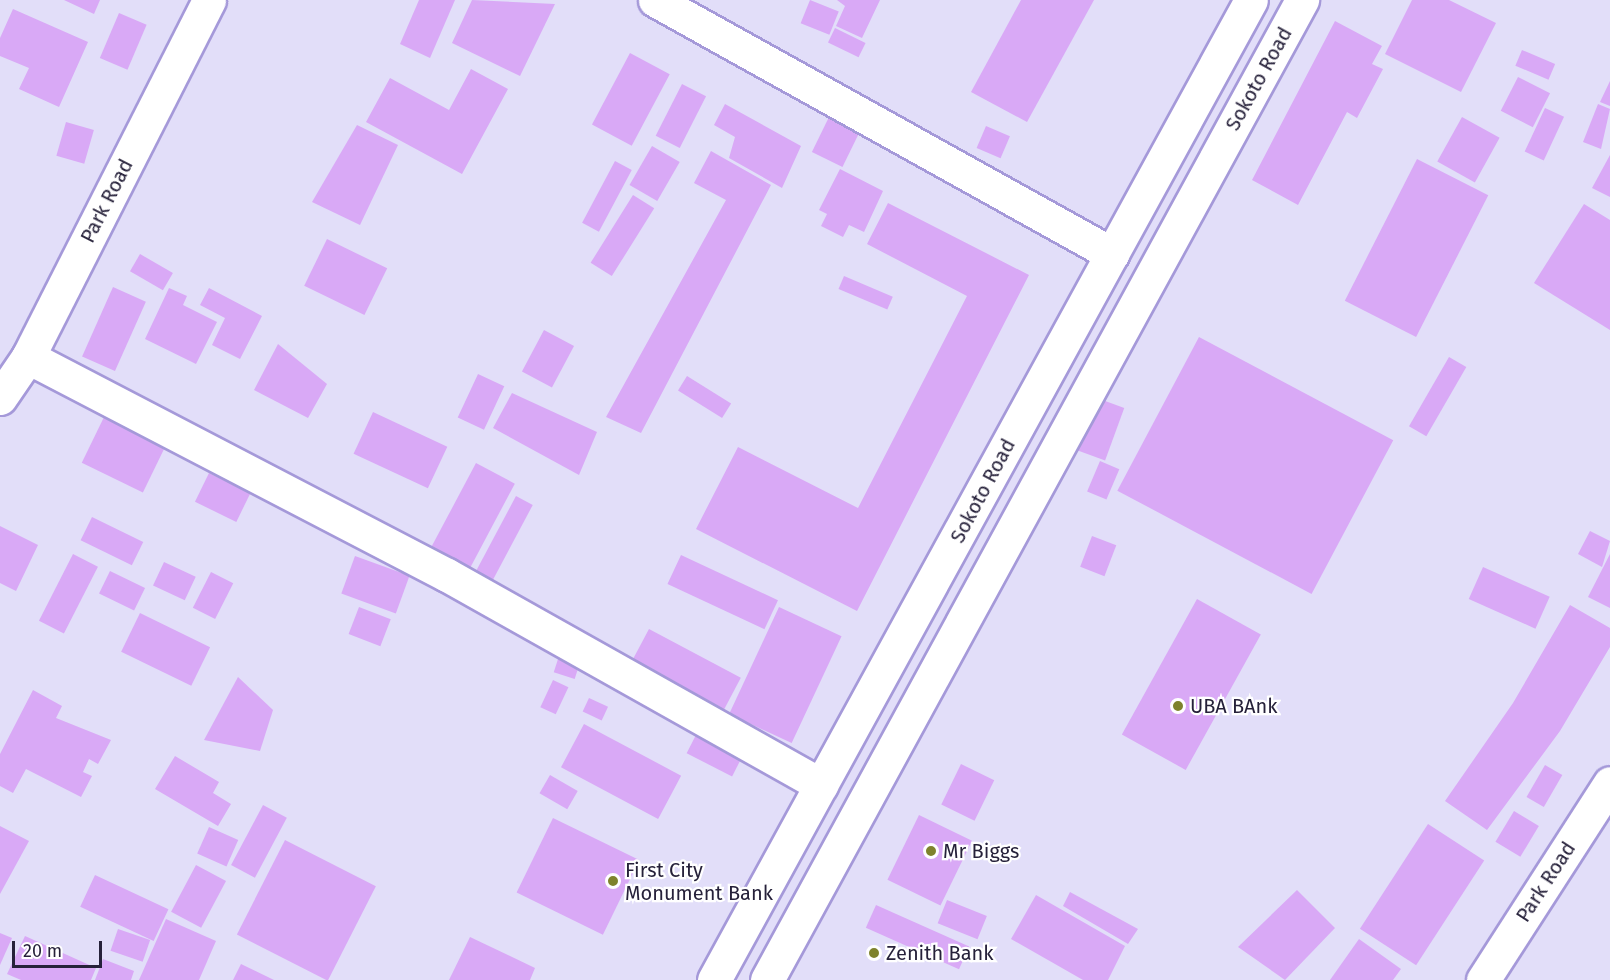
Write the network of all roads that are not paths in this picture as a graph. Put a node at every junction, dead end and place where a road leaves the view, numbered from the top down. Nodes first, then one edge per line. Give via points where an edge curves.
1 (208, 0) edge
2 (655, 0) edge
3 (1251, 0) edge
4 (1302, 0) edge
5 (1112, 254) junction
6 (28, 357) junction
7 (0, 398) edge
8 (1610, 783) edge
9 (821, 785) junction
10 (714, 980) edge
11 (767, 980) edge
12 (1483, 980) edge

1 - 6 main road, Park Road
2 - 5 main road
3 - 5 main road, Sokoto Road
4 - 11 main road, Sokoto Road
5 - 9 main road, Sokoto Road
6 - 7 main road, Park Road
6 - 9 main road via 447,575
8 - 12 main road, Park Road
9 - 10 main road, Sokoto Road

